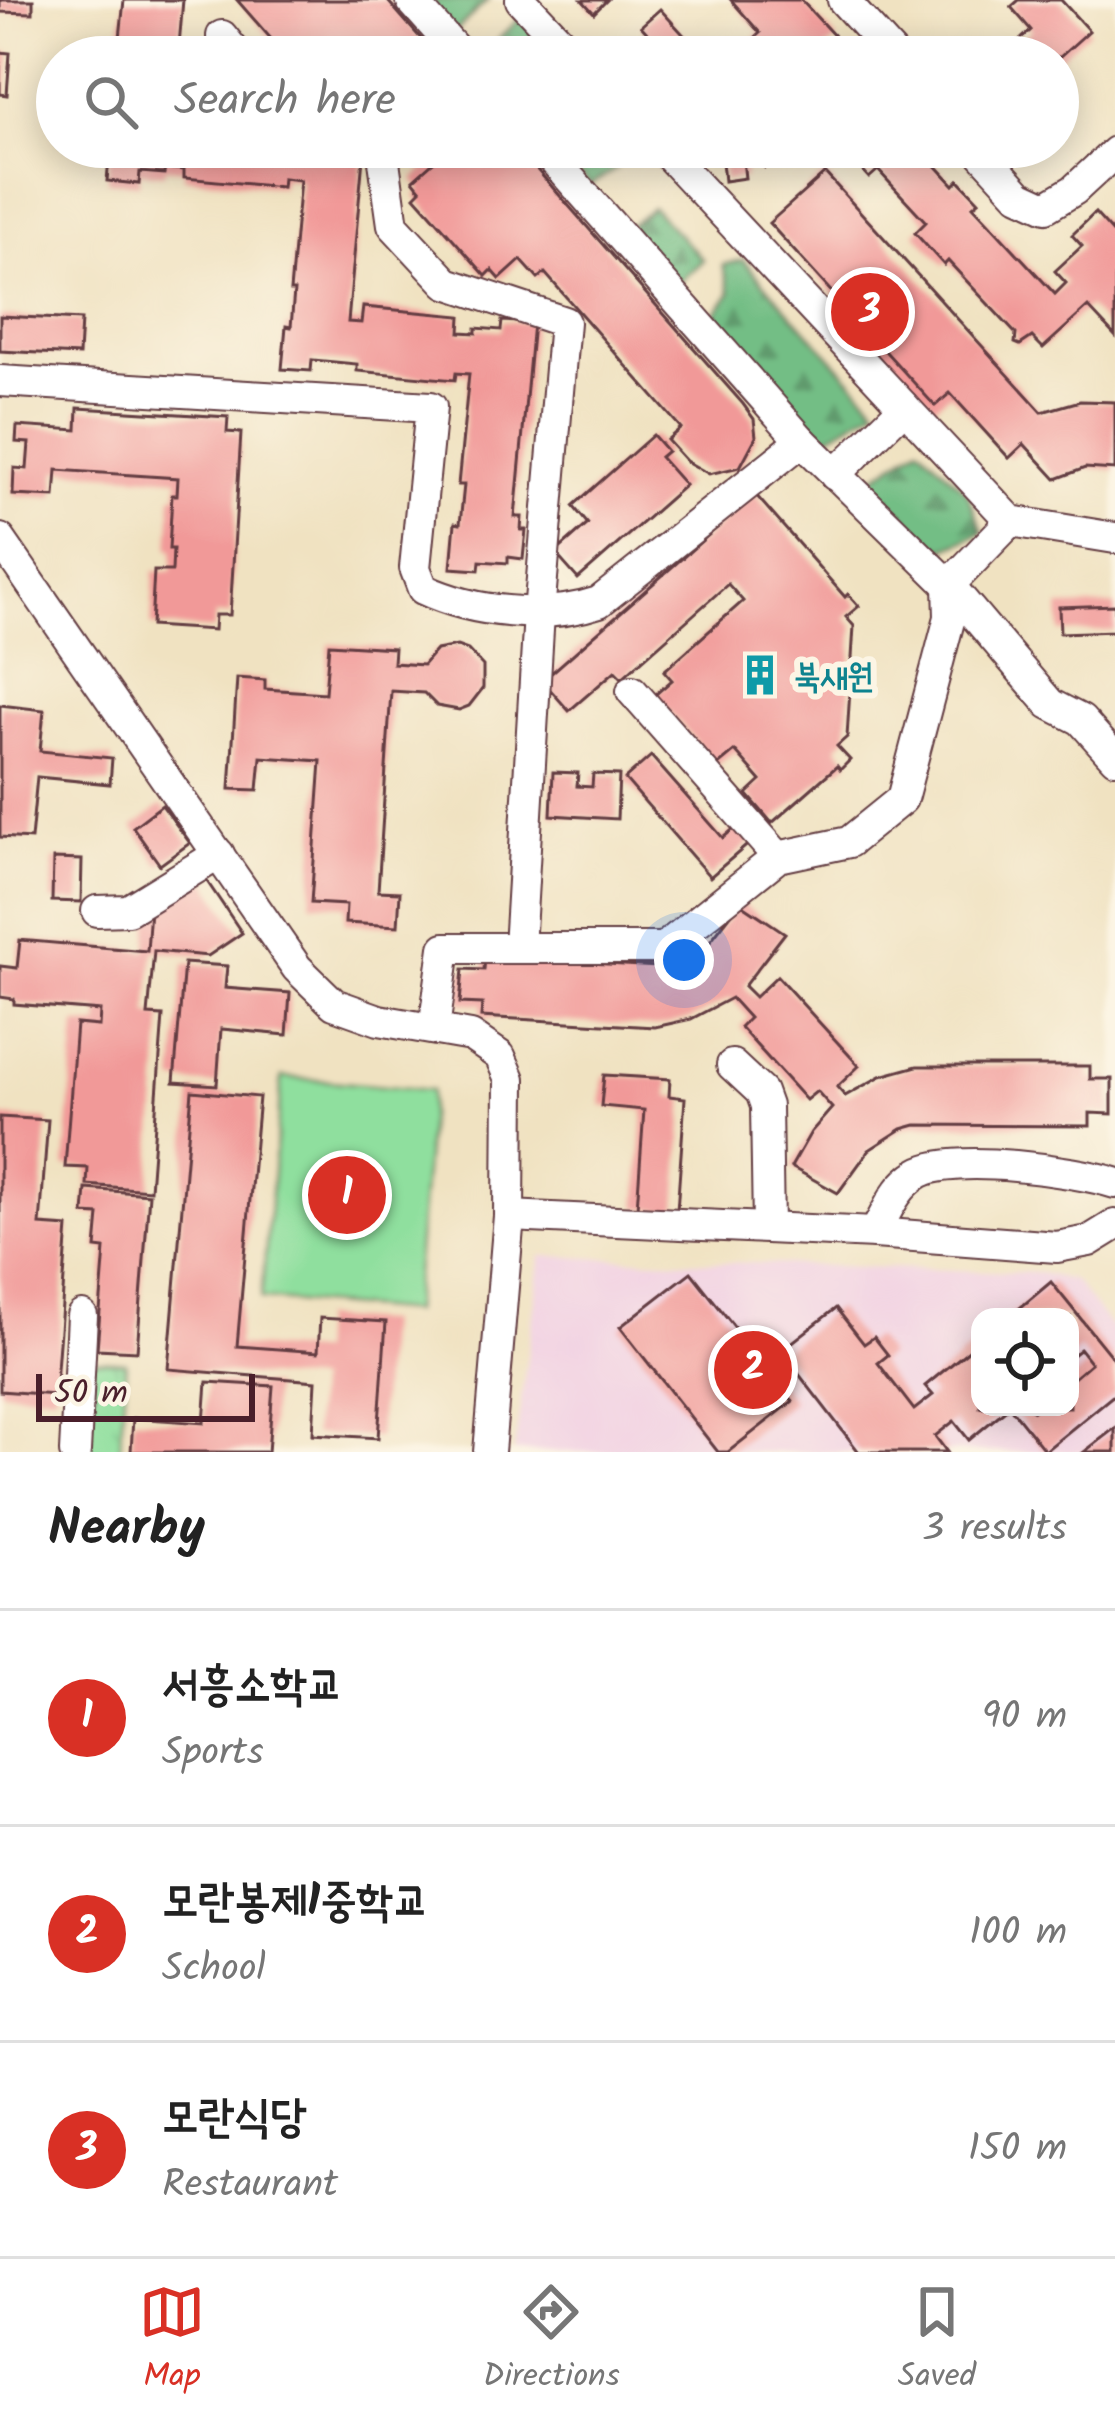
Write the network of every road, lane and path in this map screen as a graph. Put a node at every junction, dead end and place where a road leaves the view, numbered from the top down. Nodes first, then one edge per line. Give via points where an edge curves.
1 (411, 0) edge
2 (521, 0) edge
3 (843, 0) edge
4 (443, 36) edge
5 (555, 36) edge
6 (876, 36) edge
7 (1115, 152) edge
8 (385, 168) edge
9 (561, 168) edge
10 (681, 168) edge
11 (995, 168) edge
12 (0, 381) edge
13 (904, 407) junction
14 (802, 441) junction
15 (835, 475) junction
16 (1011, 521) junction
17 (1115, 538) edge
18 (0, 539) edge
19 (949, 585) junction
20 (539, 613) junction
21 (632, 691) dead end
22 (1115, 758) edge
23 (218, 854) junction
24 (778, 856) junction
25 (97, 910) dead end
26 (519, 948) junction
27 (434, 1029) junction
28 (732, 1065) dead end
29 (1115, 1183) edge
30 (509, 1216) junction
31 (1115, 1225) edge
32 (768, 1227) junction
33 (875, 1232) junction
34 (82, 1316) dead end
35 (75, 1452) edge
36 (489, 1452) edge

1 - 4 street
2 - 5 street
3 - 6 street
7 - 11 street via 1046,207 1020,196
8 - 20 street via 393,224 447,283 564,322
9 - 14 street
10 - 13 street
12 - 20 street via 431,407 416,568 423,589 448,601
13 - 15 street
13 - 16 street
14 - 15 street
14 - 20 street via 599,602
15 - 19 street
16 - 17 street
16 - 19 street
18 - 23 street
19 - 22 street via 1050,704 1081,720
19 - 24 street via 950,617 902,799 849,842
20 - 26 street
21 - 24 street
23 - 25 street via 128,910
23 - 27 street via 296,968 334,1004
24 - 26 street via 664,948
26 - 27 street via 445,948
27 - 30 street via 471,1036 500,1056 510,1078
28 - 32 street via 766,1106
29 - 33 street via 1073,1172 949,1164 923,1170 898,1189
30 - 32 street
30 - 36 street
31 - 33 street via 1090,1241 1057,1247
32 - 33 street
34 - 35 street

